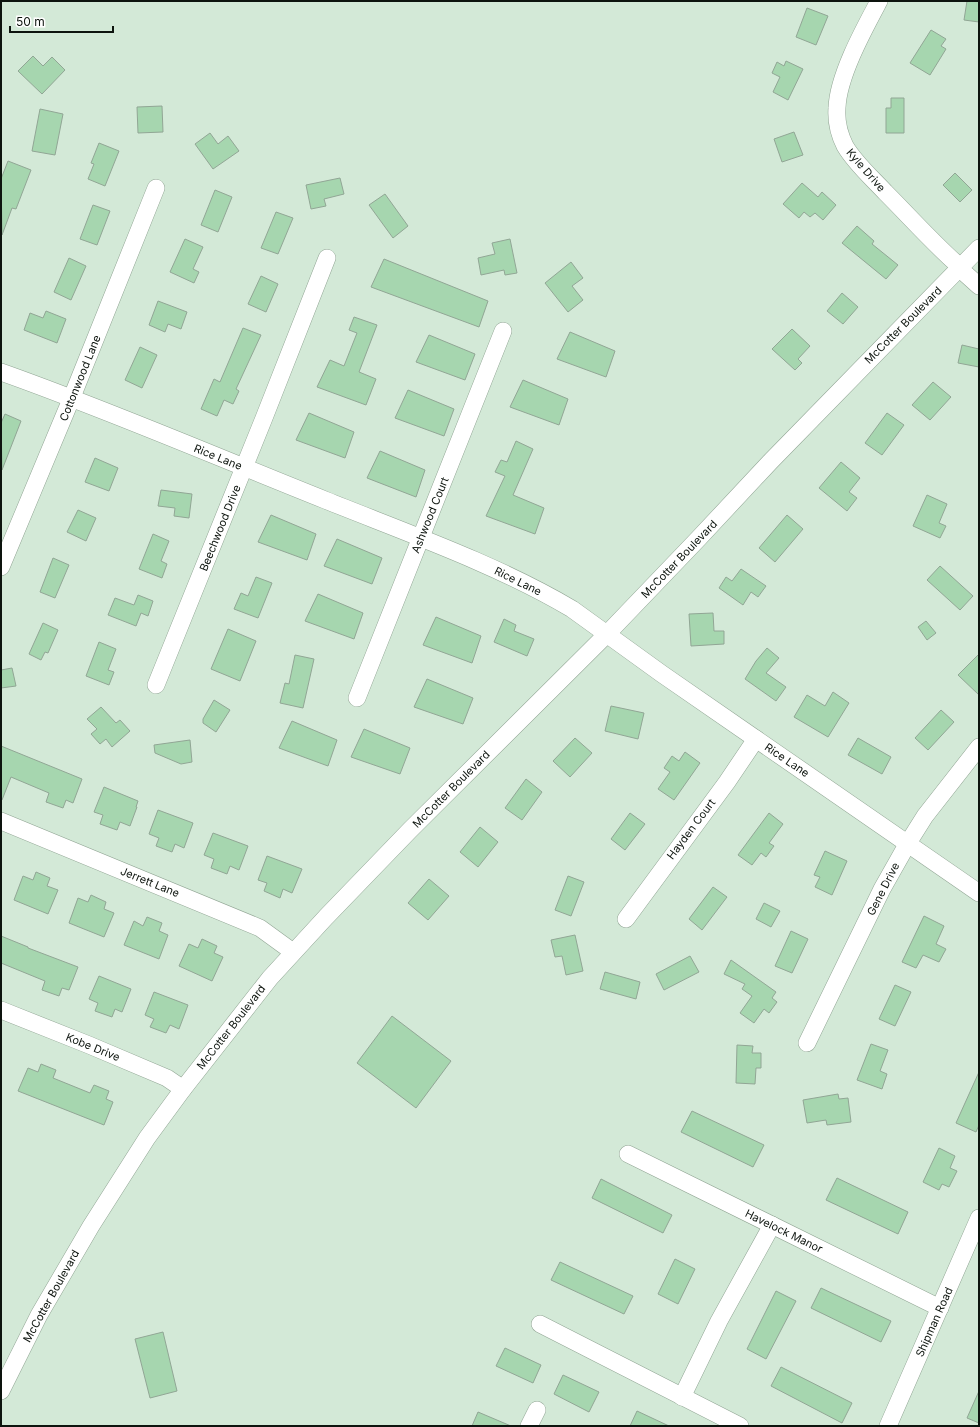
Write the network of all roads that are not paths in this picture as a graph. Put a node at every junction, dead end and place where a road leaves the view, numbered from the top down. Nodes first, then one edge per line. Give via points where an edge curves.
1 (879, 1) edge
2 (156, 188) dead end
3 (979, 248) edge
4 (327, 258) dead end
5 (960, 268) junction
6 (979, 286) edge
7 (503, 331) dead end
8 (1, 372) edge
9 (72, 397) junction
10 (244, 467) junction
11 (421, 538) junction
12 (1, 567) edge
13 (607, 634) junction
14 (156, 685) dead end
15 (357, 698) dead end
16 (756, 739) junction
17 (979, 747) edge
18 (1, 821) edge
19 (908, 843) junction
20 (979, 893) edge
21 (626, 919) dead end
22 (293, 952) junction
23 (1, 1010) edge
24 (807, 1043) dead end
25 (183, 1089) junction
26 (628, 1154) dead end
27 (979, 1218) edge
28 (772, 1225) junction
29 (940, 1308) junction
30 (540, 1324) dead end
31 (3, 1382) edge
32 (682, 1397) junction
33 (537, 1410) dead end
34 (529, 1426) edge
35 (740, 1426) edge
36 (888, 1426) edge

1 - 5 street, Kyle Drive via 851,57 839,90 836,109 840,134 859,165
2 - 9 street, Cottonwood Lane
3 - 5 street, McCotter Boulevard
4 - 10 street, Beechwood Drive
5 - 6 street, Kyle Drive
5 - 13 street, McCotter Boulevard via 775,456
7 - 11 street, Ashwood Court
8 - 9 street, Rice Lane
9 - 10 street, Rice Lane
9 - 12 street, Cottonwood Lane
10 - 11 street, Rice Lane
10 - 14 street, Beechwood Drive
11 - 13 street, Rice Lane via 541,592 572,609
11 - 15 street, Ashwood Court
13 - 16 street, Rice Lane
13 - 22 street, McCotter Boulevard via 410,830
16 - 19 street, Rice Lane
16 - 21 street, Hayden Court
17 - 19 street, Gene Drive via 925,816
18 - 22 street, Jerrett Lane via 260,928
19 - 20 street, Rice Lane
19 - 24 street, Gene Drive via 882,889
22 - 25 street, McCotter Boulevard
23 - 25 street, Kobe Drive via 167,1078
25 - 31 street, McCotter Boulevard via 147,1138 91,1226
26 - 28 street, Havelock Manor
27 - 29 street, Shipman Road
28 - 29 street, Havelock Manor
28 - 32 street via 719,1321
29 - 36 street, Shipman Road
30 - 32 street
32 - 35 street
33 - 34 street

